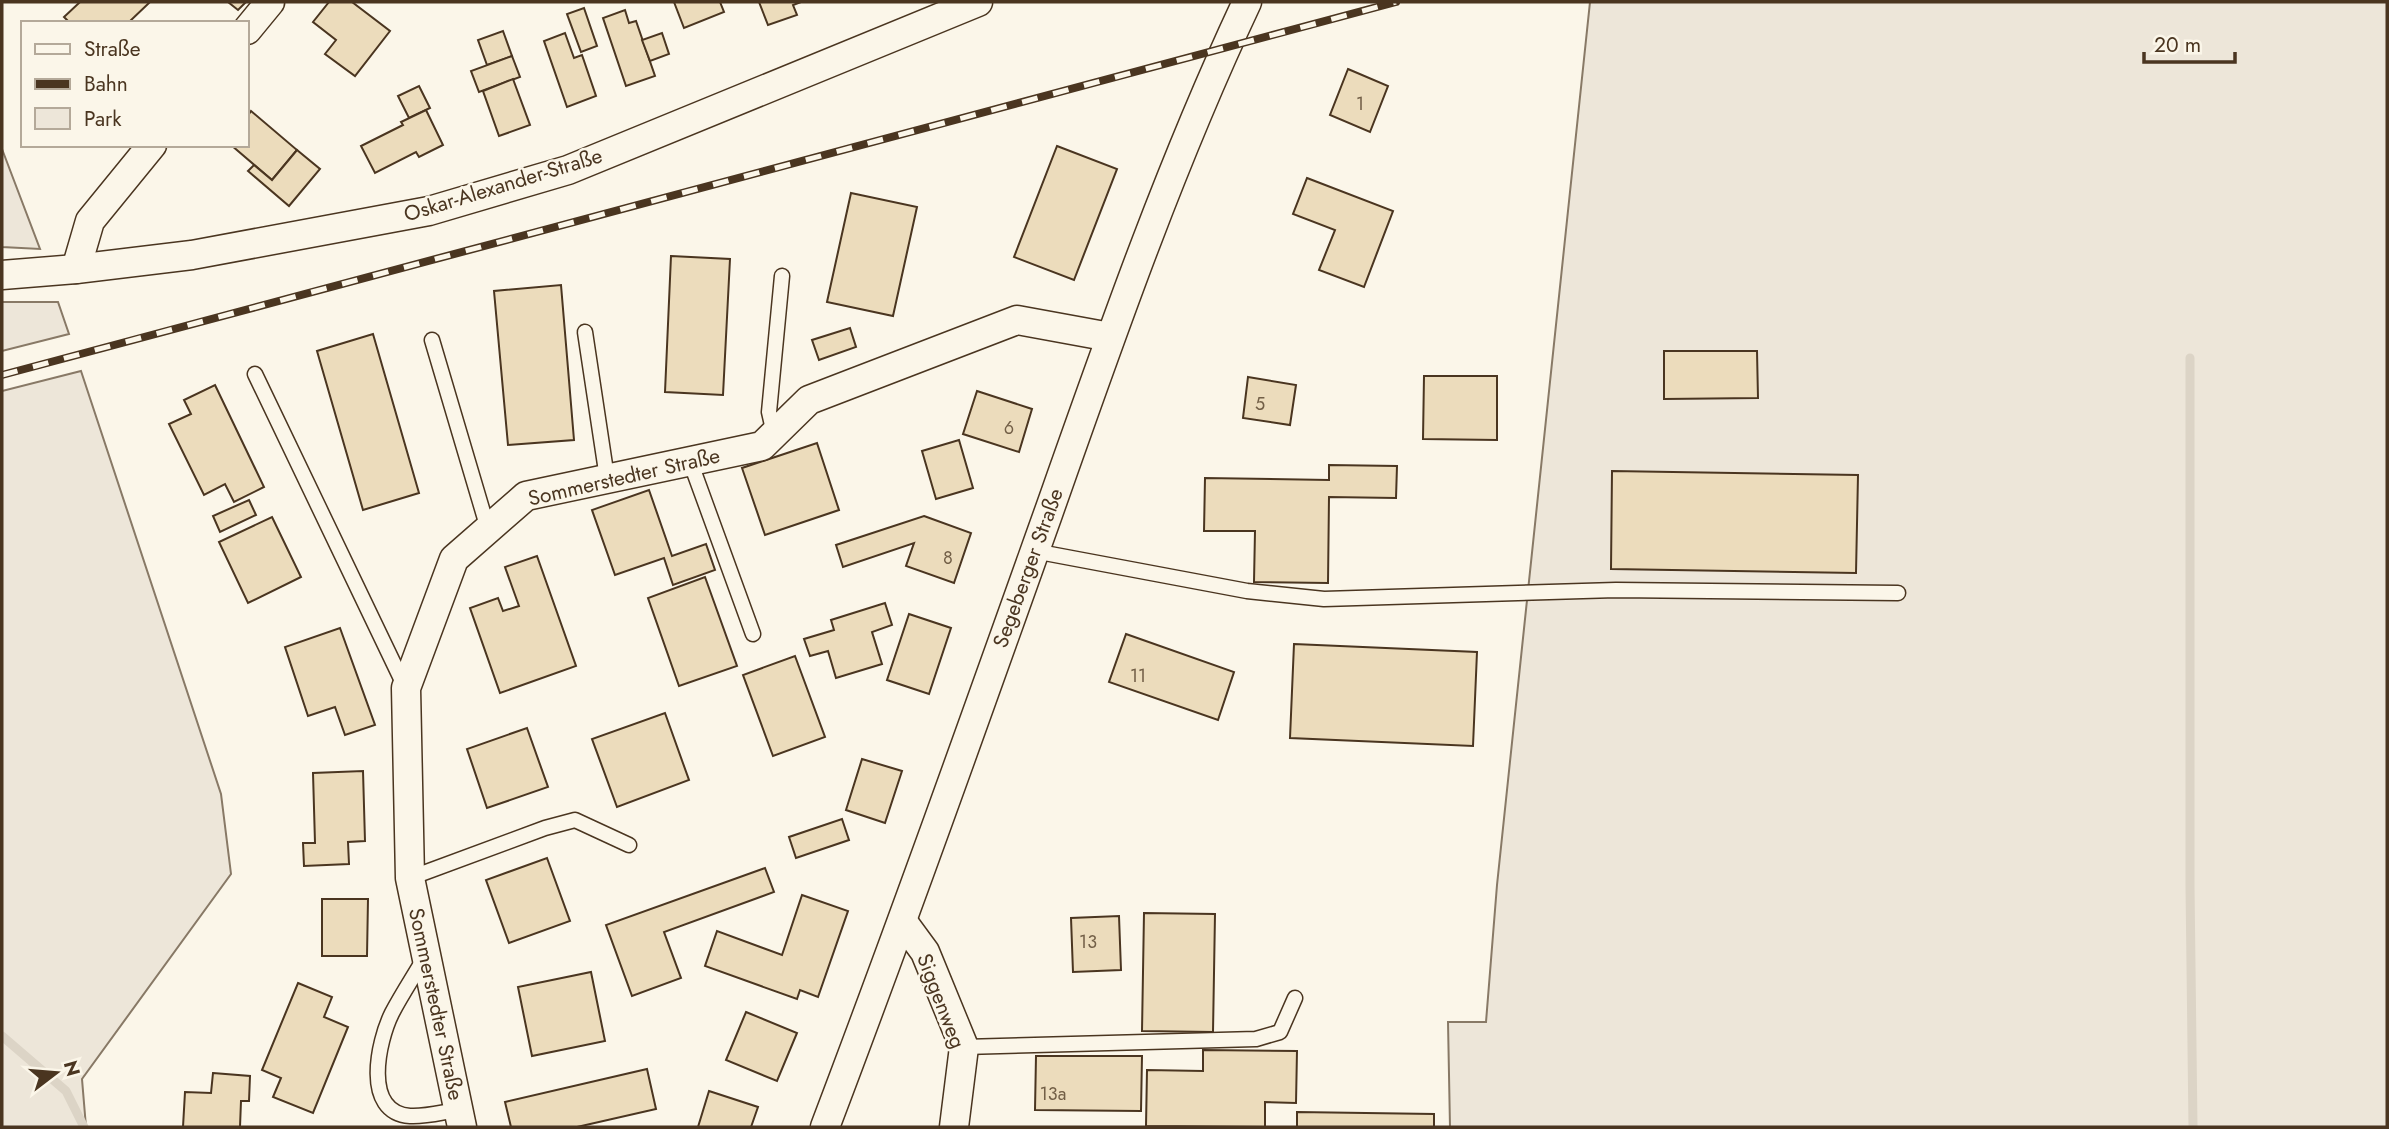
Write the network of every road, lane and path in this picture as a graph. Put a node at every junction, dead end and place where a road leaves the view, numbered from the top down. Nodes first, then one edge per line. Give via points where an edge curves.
1 (270, 2) edge
2 (978, 2) edge
3 (1244, 7) edge
4 (248, 29) edge
5 (150, 147) edge
6 (76, 269) junction
7 (2, 275) edge
8 (782, 276) dead end
9 (585, 332) dead end
10 (1110, 337) junction
11 (432, 340) dead end
12 (255, 374) dead end
13 (774, 434) junction
14 (690, 461) junction
15 (607, 478) junction
16 (488, 529) junction
17 (1034, 551) junction
18 (1898, 593) dead end
19 (753, 634) dead end
20 (406, 688) junction
21 (629, 845) dead end
22 (410, 878) junction
23 (903, 922) junction
24 (426, 955) junction
25 (1295, 998) dead end
26 (964, 1047) junction
27 (460, 1119) edge
28 (825, 1127) edge
29 (954, 1127) edge

1 - 4 street
2 - 6 street, Oskar-Alexander-Straße via 568,170 442,207 334,230
3 - 10 street, Segeberger Straße via 1184,144
5 - 6 street via 90,221
6 - 7 street, Oskar-Alexander-Straße
8 - 13 lane via 769,412
9 - 15 lane
10 - 13 street, Sommerstedter Straße via 1017,320 809,400
10 - 17 street, Segeberger Straße
11 - 16 lane
12 - 20 lane
13 - 14 street, Sommerstedter Straße via 762,446
14 - 15 street, Sommerstedter Straße
14 - 19 lane
15 - 16 street, Sommerstedter Straße via 526,496
16 - 20 street, Sommerstedter Straße via 454,559
17 - 18 lane via 1247,591 1324,599 1616,590
17 - 23 street, Segeberger Straße
20 - 22 street, Sommerstedter Straße
21 - 22 lane via 575,820
22 - 24 street, Sommerstedter Straße
23 - 26 street, Siggenweg via 925,952
23 - 28 street, Segeberger Straße
24 - 27 street, Sommerstedter Straße
24 - 27 lane via 380,1045 378,1088 391,1110
25 - 26 lane via 1280,1032 1256,1039
26 - 29 street, Siggenweg

